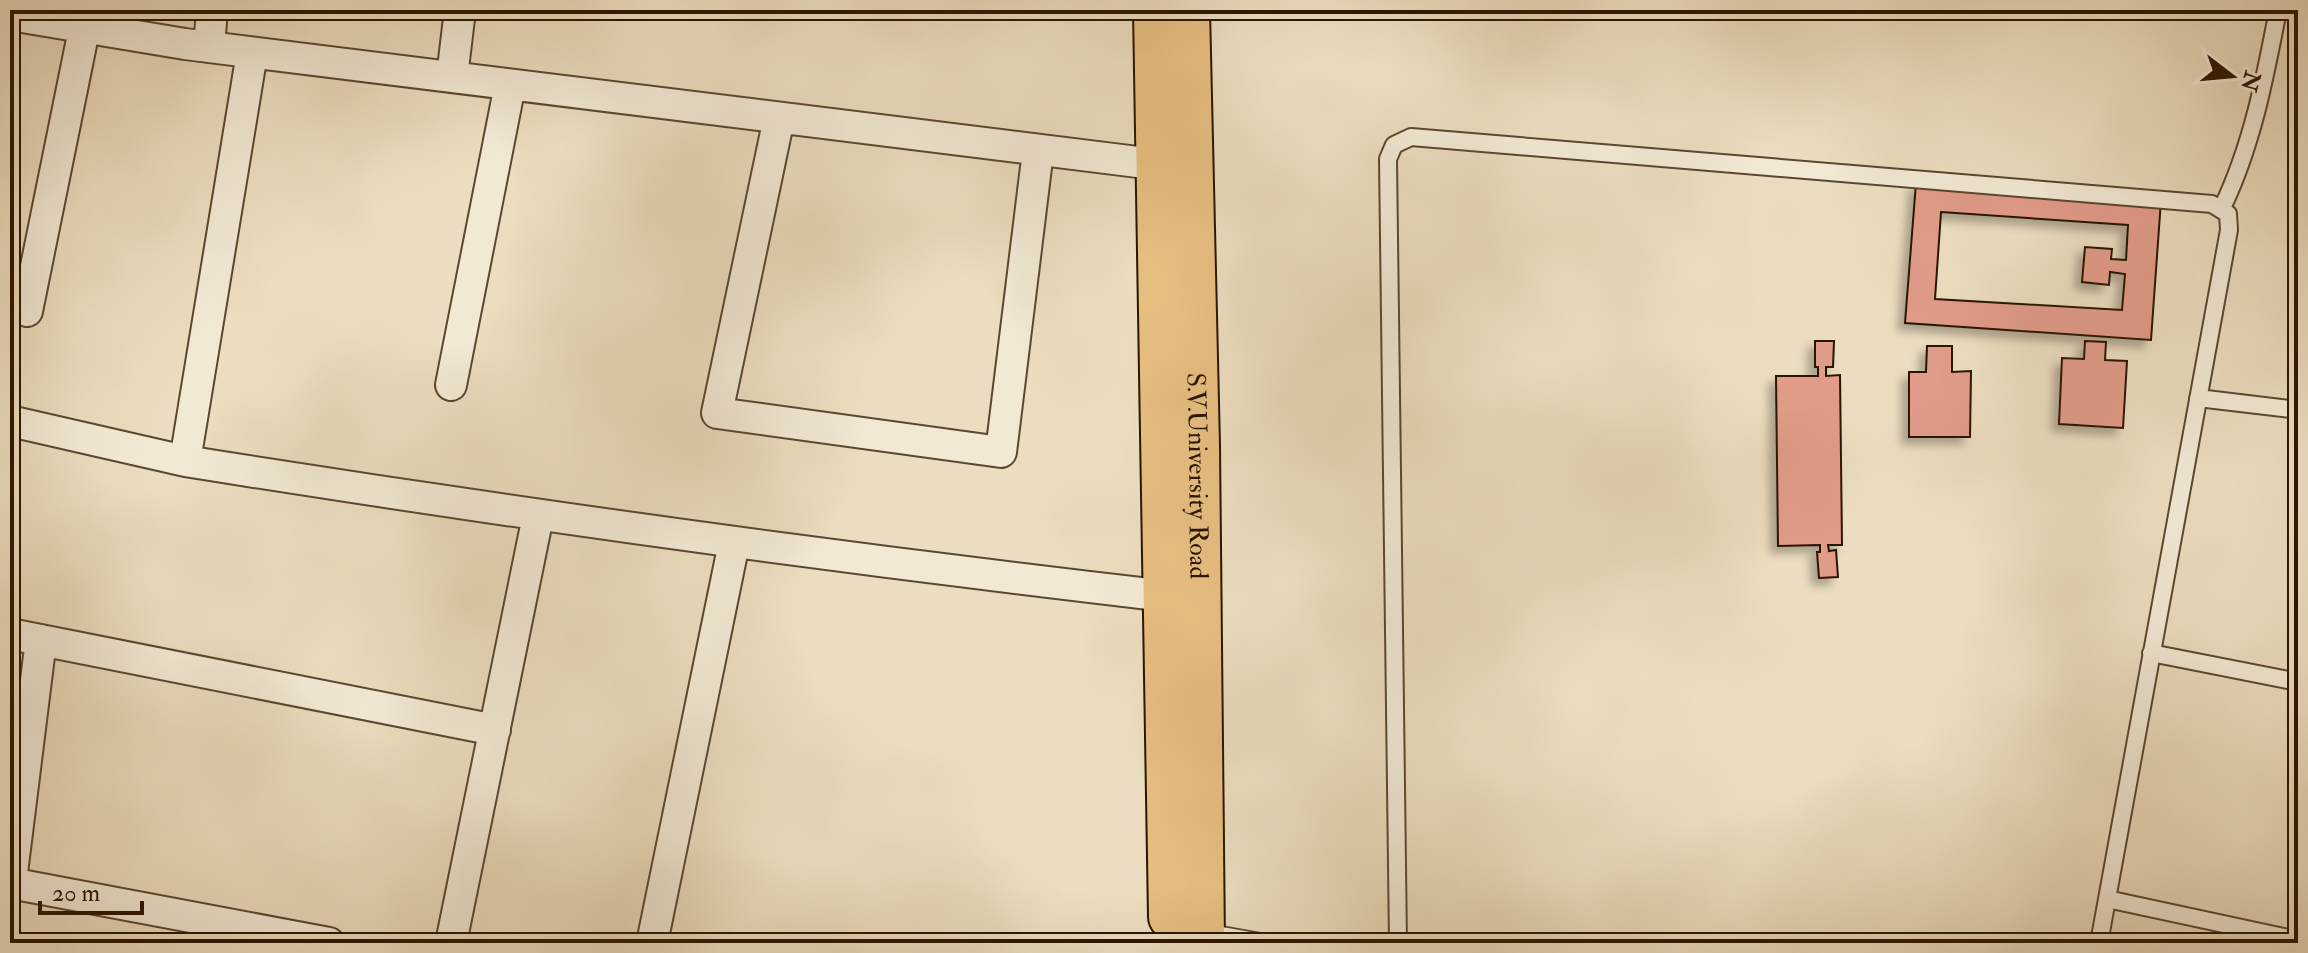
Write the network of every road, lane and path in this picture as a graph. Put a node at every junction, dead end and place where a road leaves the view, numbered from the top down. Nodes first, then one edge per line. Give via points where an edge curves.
1 (212, 10) edge
2 (460, 10) edge
3 (1156, 10) edge
4 (1187, 10) edge
5 (2278, 10) edge
6 (10, 15) edge
7 (85, 18) edge
8 (209, 47) junction
9 (252, 53) junction
10 (452, 77) junction
11 (510, 85) junction
12 (779, 118) junction
13 (1038, 151) junction
14 (1174, 167) junction
15 (2222, 208) junction
16 (27, 311) dead end
17 (451, 385) dead end
18 (2198, 398) junction
19 (2298, 410) edge
20 (10, 421) edge
21 (185, 461) junction
22 (538, 516) junction
23 (734, 543) junction
24 (1166, 596) junction
25 (10, 634) edge
26 (41, 640) junction
27 (2151, 653) junction
28 (2298, 682) edge
29 (495, 730) junction
30 (10, 885) edge
31 (2107, 899) junction
32 (1187, 937) edge
33 (2298, 940) edge
34 (329, 943) edge
35 (451, 943) edge
36 (652, 943) edge
37 (1266, 943) edge
38 (1398, 943) edge
39 (2099, 943) edge

1 - 8 street
2 - 10 street
3 - 14 main road, S.V.University Road
4 - 14 main road, S.V.University Road
5 - 15 lane via 2256,114
6 - 7 street
7 - 8 street
7 - 16 street
8 - 9 street
9 - 10 street
9 - 21 street
10 - 11 street
11 - 12 street
11 - 17 street
12 - 13 street
12 - 13 street via 717,413 1001,452
13 - 14 street
14 - 24 main road, S.V.University Road
14 - 32 main road, S.V.University Road via 1197,446
15 - 18 lane via 2229,230
15 - 38 lane via 1411,137 1394,145 1388,159
18 - 19 lane
18 - 27 lane
20 - 21 street
21 - 22 street
22 - 23 street
22 - 29 street
23 - 24 street
23 - 36 street
24 - 32 main road, S.V.University Road
25 - 26 street
26 - 29 street
26 - 30 street
27 - 28 lane
27 - 31 lane
29 - 35 street
30 - 34 street
31 - 33 lane
31 - 39 lane
32 - 37 lane

